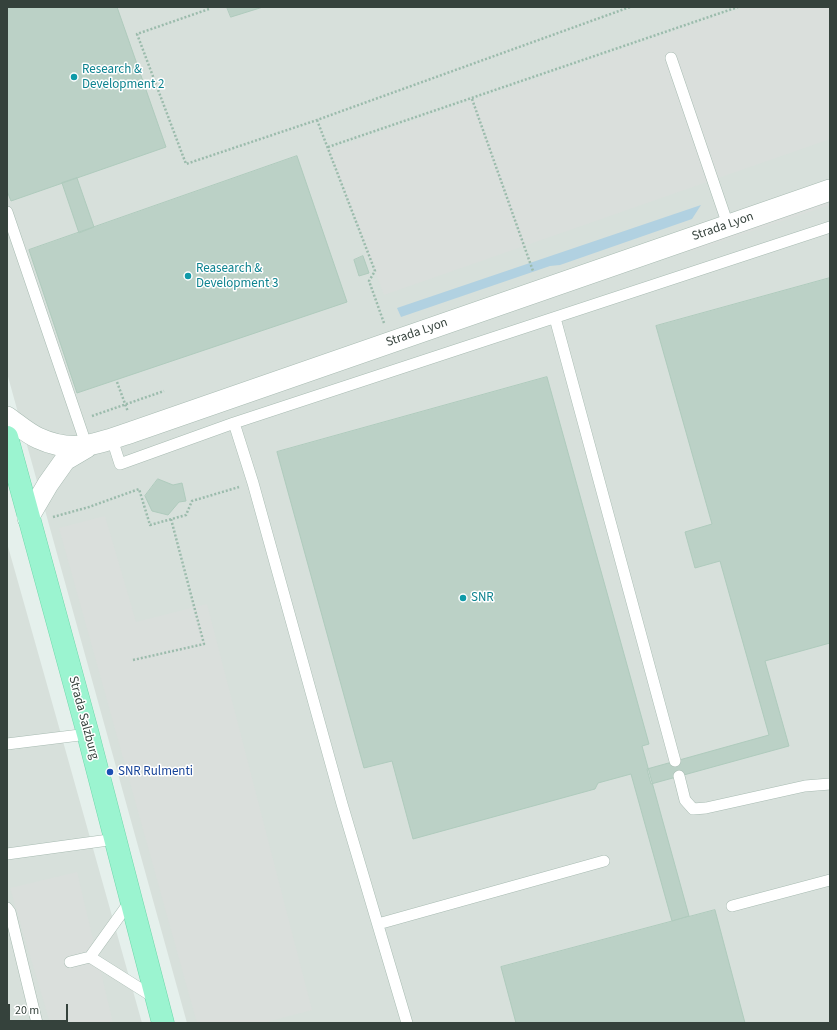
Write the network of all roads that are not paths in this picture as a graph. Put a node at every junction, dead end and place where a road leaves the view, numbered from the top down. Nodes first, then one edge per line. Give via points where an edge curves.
1 (671, 58) dead end
2 (830, 190) edge
3 (7, 212) edge
4 (728, 225) junction
5 (830, 227) edge
6 (554, 318) junction
7 (7, 417) edge
8 (234, 424) junction
9 (7, 437) edge
10 (112, 439) junction
11 (87, 447) junction
12 (29, 520) junction
13 (88, 734) junction
14 (7, 744) edge
15 (675, 761) dead end
16 (679, 776) dead end
17 (830, 784) edge
18 (116, 839) junction
19 (7, 854) edge
20 (604, 861) dead end
21 (830, 880) edge
22 (132, 900) junction
23 (732, 906) dead end
24 (7, 908) edge
25 (378, 924) junction
26 (90, 957) junction
27 (70, 962) dead end
28 (157, 999) junction
29 (37, 1023) edge
30 (163, 1023) edge
31 (407, 1023) edge

1 - 4 lane
2 - 4 street, Strada Lyon
3 - 11 lane
4 - 10 street, Strada Lyon
5 - 6 lane
6 - 8 lane
6 - 15 lane
7 - 11 street, Strada Lyon via 36,438 62,447
8 - 10 lane via 120,464
8 - 25 lane
9 - 12 main road, Strada Salzburg
10 - 11 street, Strada Lyon
11 - 12 street via 66,460 48,484
12 - 13 main road, Strada Salzburg
13 - 14 lane
13 - 18 main road, Strada Salzburg
16 - 17 lane via 686,800 693,809 805,786
18 - 19 lane
18 - 22 main road, Strada Salzburg
20 - 25 lane
21 - 23 lane
22 - 26 lane
22 - 28 main road, Strada Salzburg
24 - 29 lane
25 - 31 lane
26 - 27 lane
26 - 28 lane
28 - 30 main road, Strada Salzburg

